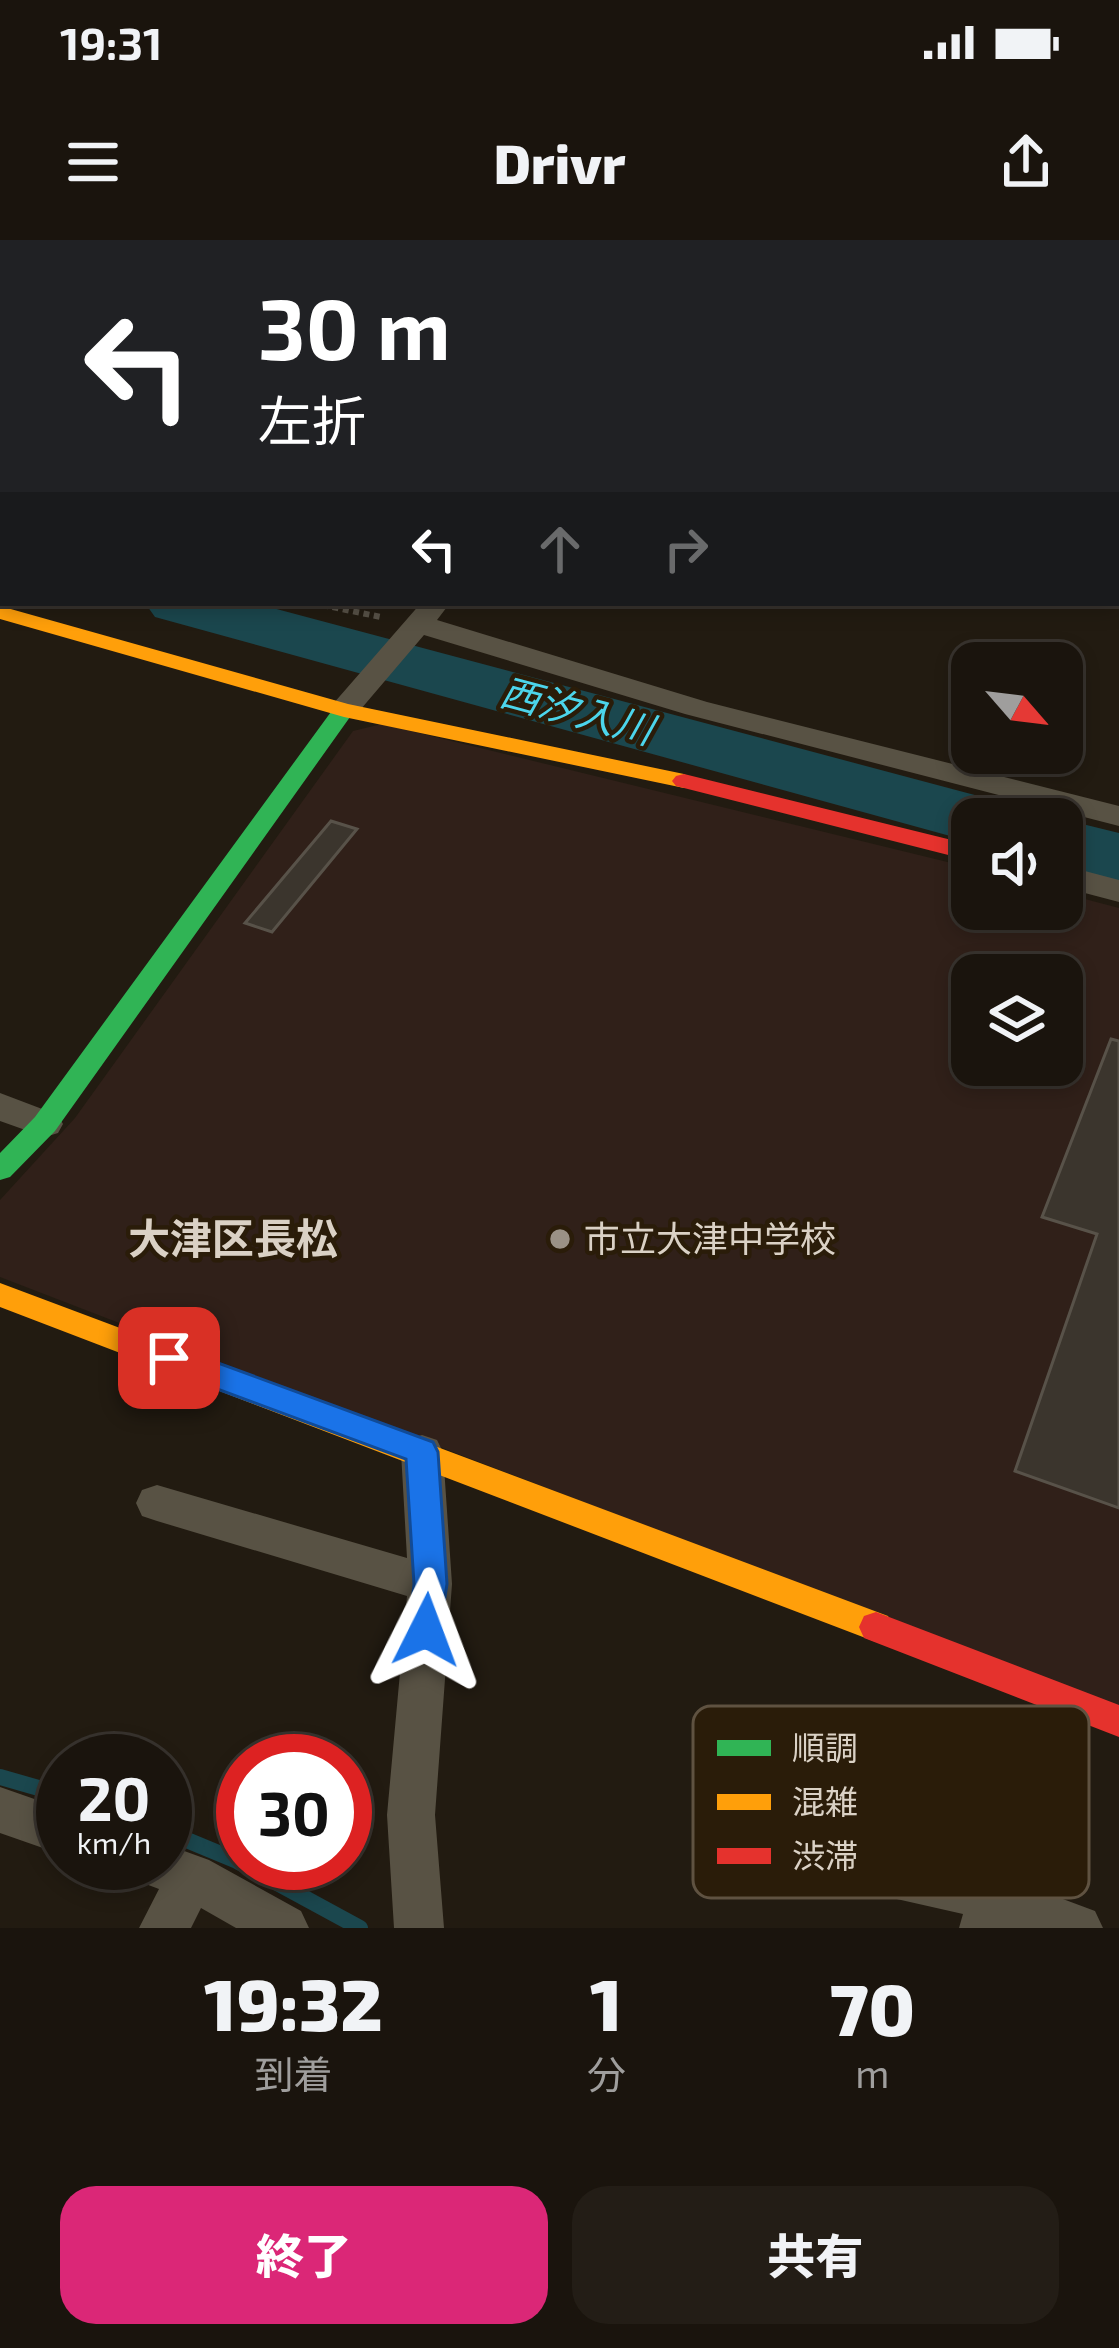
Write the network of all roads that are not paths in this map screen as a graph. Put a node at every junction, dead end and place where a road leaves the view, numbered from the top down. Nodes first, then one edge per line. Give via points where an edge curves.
1 (0, 612) edge
2 (426, 613) edge
3 (344, 710) junction
4 (1119, 816) edge
5 (951, 849) edge
6 (1083, 882) edge
7 (1119, 891) edge
8 (0, 1106) edge
9 (45, 1124) junction
10 (0, 1170) edge
11 (0, 1295) edge
12 (422, 1452) junction
13 (157, 1503) dead end
14 (430, 1584) junction
15 (1080, 1706) edge
16 (1089, 1709) edge
17 (1119, 1721) edge
18 (0, 1810) edge
19 (36, 1823) edge
20 (192, 1880) edge
21 (169, 1890) edge
22 (942, 1898) edge
23 (988, 1912) edge
24 (164, 1928) edge
25 (284, 1928) edge
26 (419, 1928) edge
27 (1078, 1928) edge

1 - 3 street
2 - 3 street
2 - 4 street via 696,708
3 - 5 street via 678,778
3 - 9 street
6 - 7 street
8 - 9 street
9 - 10 street
11 - 12 street
12 - 14 street
12 - 15 street
13 - 14 street
14 - 26 street via 411,1815
16 - 17 street
18 - 19 street
20 - 25 street
21 - 24 street
22 - 23 street
23 - 27 street

